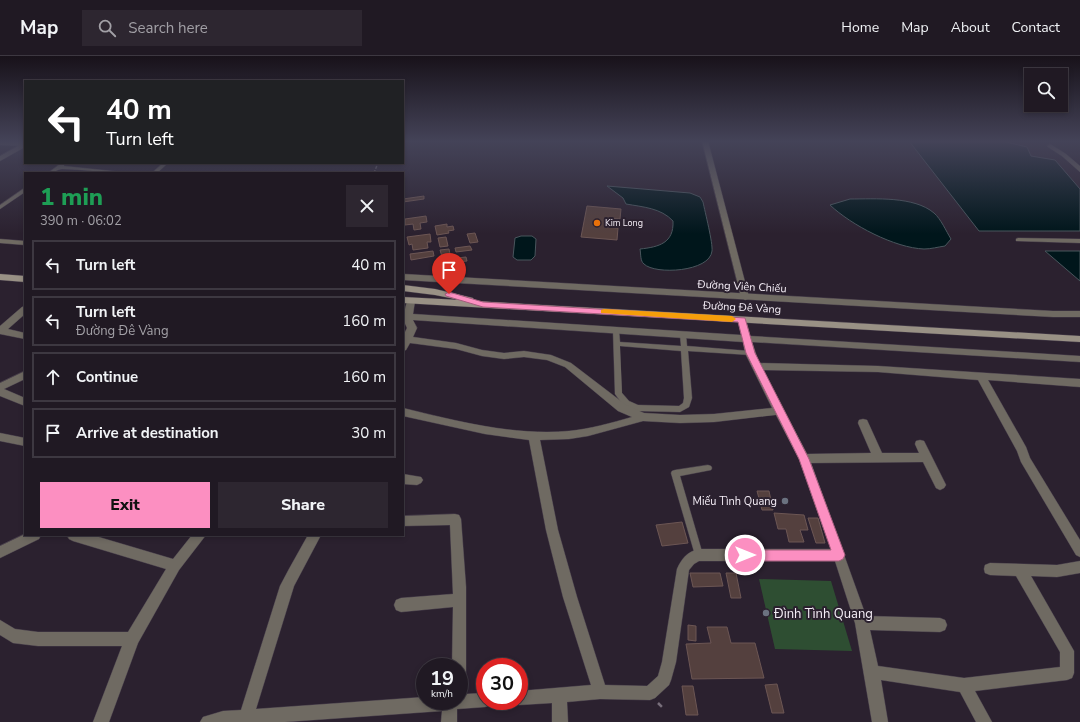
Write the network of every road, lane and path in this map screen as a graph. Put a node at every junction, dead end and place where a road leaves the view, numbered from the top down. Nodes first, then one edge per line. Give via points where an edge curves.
1 (713, 172) edge
2 (24, 191) edge
3 (19, 194) junction
4 (24, 195) edge
5 (0, 208) edge
6 (1018, 240) dead end
7 (1080, 241) edge
8 (0, 242) edge
9 (24, 243) edge
10 (0, 277) edge
11 (404, 277) edge
12 (24, 279) edge
13 (404, 288) edge
14 (745, 297) junction
15 (407, 300) edge
16 (483, 305) junction
17 (24, 310) edge
18 (1080, 314) edge
19 (406, 316) edge
20 (742, 320) junction
21 (616, 330) junction
22 (1, 331) edge
23 (683, 335) junction
24 (24, 336) edge
25 (747, 339) junction
26 (1080, 339) edge
27 (404, 342) edge
28 (616, 344) junction
29 (684, 349) junction
30 (750, 353) junction
31 (1080, 359) edge
32 (756, 366) junction
33 (24, 375) edge
34 (981, 376) junction
35 (1080, 383) edge
36 (0, 387) edge
37 (0, 392) edge
38 (24, 402) edge
39 (780, 411) junction
40 (404, 412) edge
41 (644, 417) junction
42 (863, 423) dead end
43 (534, 434) junction
44 (0, 437) edge
45 (24, 442) edge
46 (920, 444) dead end
47 (926, 457) junction
48 (879, 458) junction
49 (804, 459) junction
50 (708, 468) dead end
51 (404, 478) edge
52 (417, 480) dead end
53 (940, 485) dead end
54 (404, 521) edge
55 (33, 536) edge
56 (76, 536) edge
57 (199, 536) edge
58 (314, 536) edge
59 (1080, 551) edge
60 (0, 552) edge
61 (699, 555) junction
62 (839, 555) junction
63 (175, 566) junction
64 (1080, 567) edge
65 (990, 569) dead end
66 (1020, 570) junction
67 (459, 600) junction
68 (401, 605) dead end
69 (862, 623) junction
70 (940, 625) dead end
71 (0, 627) edge
72 (132, 639) junction
73 (457, 658) edge
74 (872, 672) junction
75 (964, 685) junction
76 (600, 692) junction
77 (559, 695) junction
78 (528, 697) edge
79 (416, 705) edge
80 (453, 710) edge
81 (246, 717) junction
82 (101, 722) edge
83 (208, 722) edge
84 (449, 722) edge
85 (560, 722) edge
86 (880, 722) edge
87 (984, 722) edge

1 - 14 street
2 - 3 lane
3 - 4 lane
3 - 5 lane
6 - 7 lane
8 - 9 street
10 - 12 main road
11 - 14 street, Đường Viên Chiếu
13 - 16 main road via 449,294
14 - 18 street, Đường Viên Chiếu
15 - 16 main road, Đường Đê Vàng
15 - 19 street
16 - 20 main road, Đường Đê Vàng
17 - 22 street
19 - 21 street
19 - 27 street via 412,328
20 - 25 street
20 - 26 main road, Đường Đê Vàng
21 - 23 street
21 - 28 lane
22 - 24 street
23 - 25 street
23 - 29 lane
25 - 30 street
25 - 31 street
27 - 41 street via 456,346 504,356 524,354 548,357 568,364 622,408
28 - 29 lane
28 - 29 lane via 619,394 626,403 637,408 680,409 686,405 688,398
29 - 30 lane
30 - 32 street
32 - 34 street
32 - 39 street
33 - 36 street
34 - 35 street
34 - 59 street via 1025,459
37 - 38 street
39 - 41 street via 714,418
39 - 49 street
40 - 43 street via 480,430
41 - 43 street via 609,428 569,435
42 - 48 street
43 - 76 street via 554,537 570,598
44 - 45 street
46 - 47 street
47 - 48 street
47 - 53 street
48 - 49 street
49 - 62 street
50 - 61 lane via 675,473
51 - 52 street
54 - 67 street via 455,519
55 - 60 street
56 - 63 street
57 - 63 street
58 - 81 street via 287,586
61 - 62 street
61 - 76 street via 686,562 683,569 664,680 650,693
62 - 69 street
63 - 72 street
64 - 66 street via 1058,571
65 - 66 street
66 - 75 street via 1067,651 1068,673
67 - 68 street
67 - 73 street
69 - 70 street
69 - 74 street
71 - 72 street via 13,636 38,639
72 - 82 street
74 - 75 street
74 - 86 street
75 - 87 street
76 - 77 street
77 - 78 street
77 - 85 street
79 - 81 street
80 - 84 street
81 - 83 street

